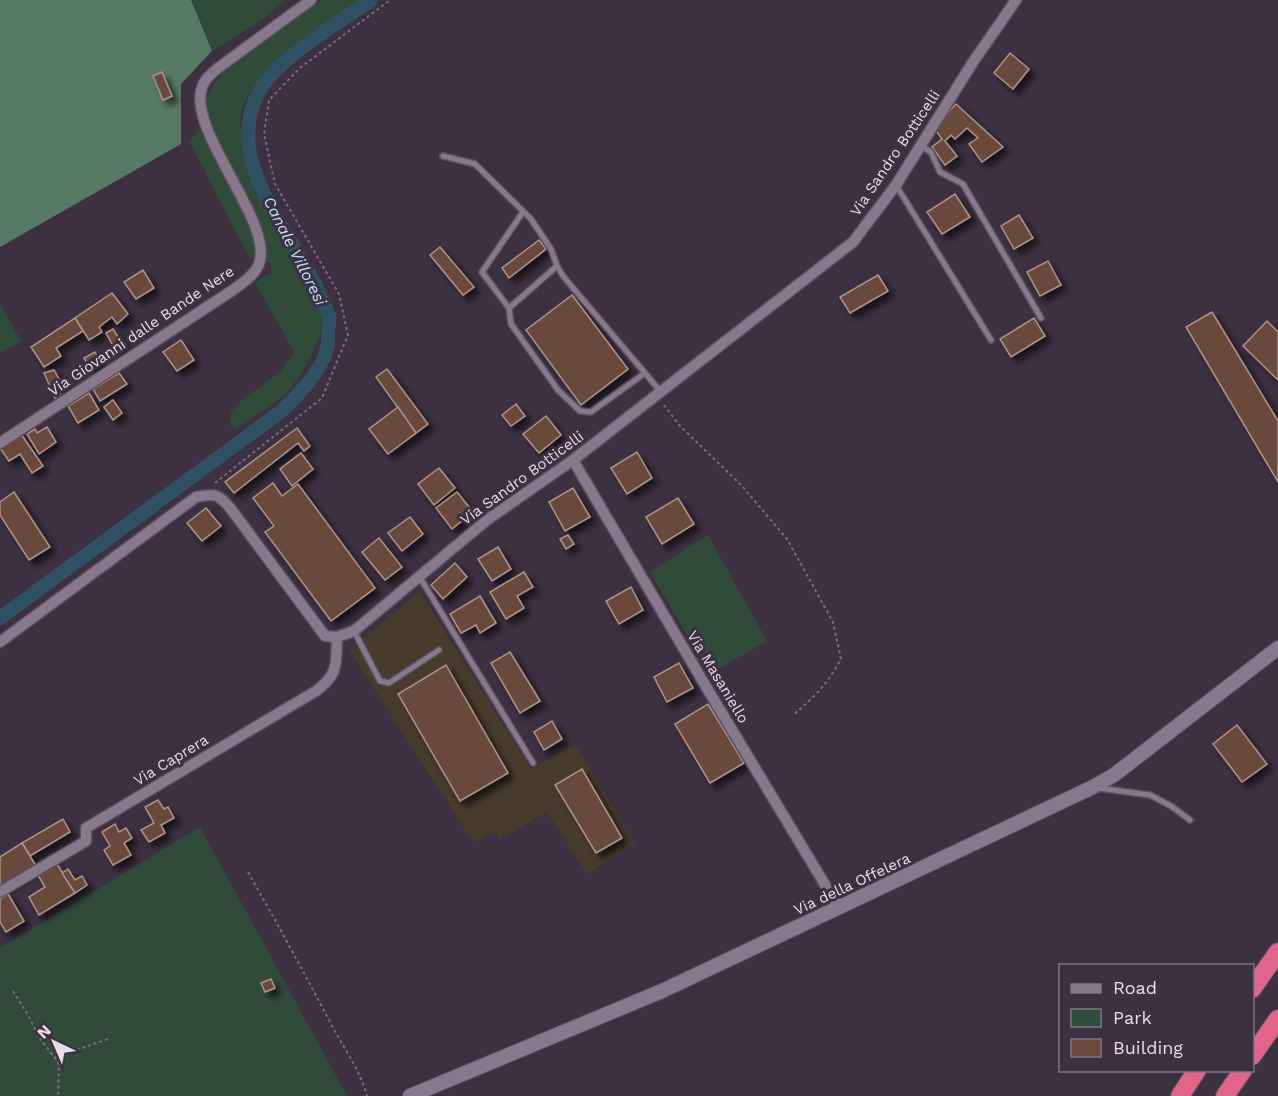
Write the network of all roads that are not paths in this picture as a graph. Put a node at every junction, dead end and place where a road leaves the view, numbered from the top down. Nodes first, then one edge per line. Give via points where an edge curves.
1 (311, 0) edge
2 (1016, 0) edge
3 (920, 145) junction
4 (443, 156) dead end
5 (896, 185) junction
6 (523, 212) junction
7 (557, 266) junction
8 (509, 308) junction
9 (1041, 318) dead end
10 (991, 340) dead end
11 (645, 373) junction
12 (659, 394) junction
13 (0, 443) edge
14 (573, 460) junction
15 (419, 576) junction
16 (354, 631) junction
17 (337, 637) junction
18 (0, 642) edge
19 (1278, 648) edge
20 (440, 650) dead end
21 (532, 763) dead end
22 (1093, 788) junction
23 (1190, 820) dead end
24 (0, 892) edge
25 (839, 908) junction
26 (1278, 952) edge
27 (1254, 986) edge
28 (1278, 1018) edge
29 (1254, 1053) edge
30 (1196, 1072) edge
31 (1242, 1072) edge
32 (410, 1096) edge
33 (1180, 1096) edge
34 (1225, 1096) edge

1 - 13 street, Via Giovanni dalle Bande Nere via 218,68 205,80 201,92 201,111 259,235 262,254 258,267 233,290
2 - 3 street, Via Sandro Botticelli
3 - 5 street, Via Sandro Botticelli
3 - 9 lane via 931,152 940,172 963,184
4 - 6 lane via 475,164
5 - 10 lane
5 - 12 street, Via Sandro Botticelli via 853,242
6 - 7 lane via 551,249
6 - 8 lane via 482,272
7 - 8 lane
7 - 11 lane
8 - 11 lane via 511,324 558,390 580,411 591,412
11 - 12 lane
12 - 14 street, Via Sandro Botticelli
14 - 15 street, Via Sandro Botticelli via 487,520
14 - 25 street, Via Masaniello
15 - 16 street, Via Sandro Botticelli
15 - 21 lane
16 - 17 street, Via Sandro Botticelli
16 - 20 lane via 380,681 388,682
17 - 18 street via 325,636 223,500 211,494 196,497
17 - 24 street, Via Caprera via 336,666 324,686 86,828 86,841
19 - 22 street, Via della Offelera
22 - 23 lane via 1150,795
22 - 25 street, Via della Offelera
25 - 32 street, Via della Offelera via 662,991
26 - 27 highway
28 - 29 highway
30 - 33 highway
31 - 34 highway

